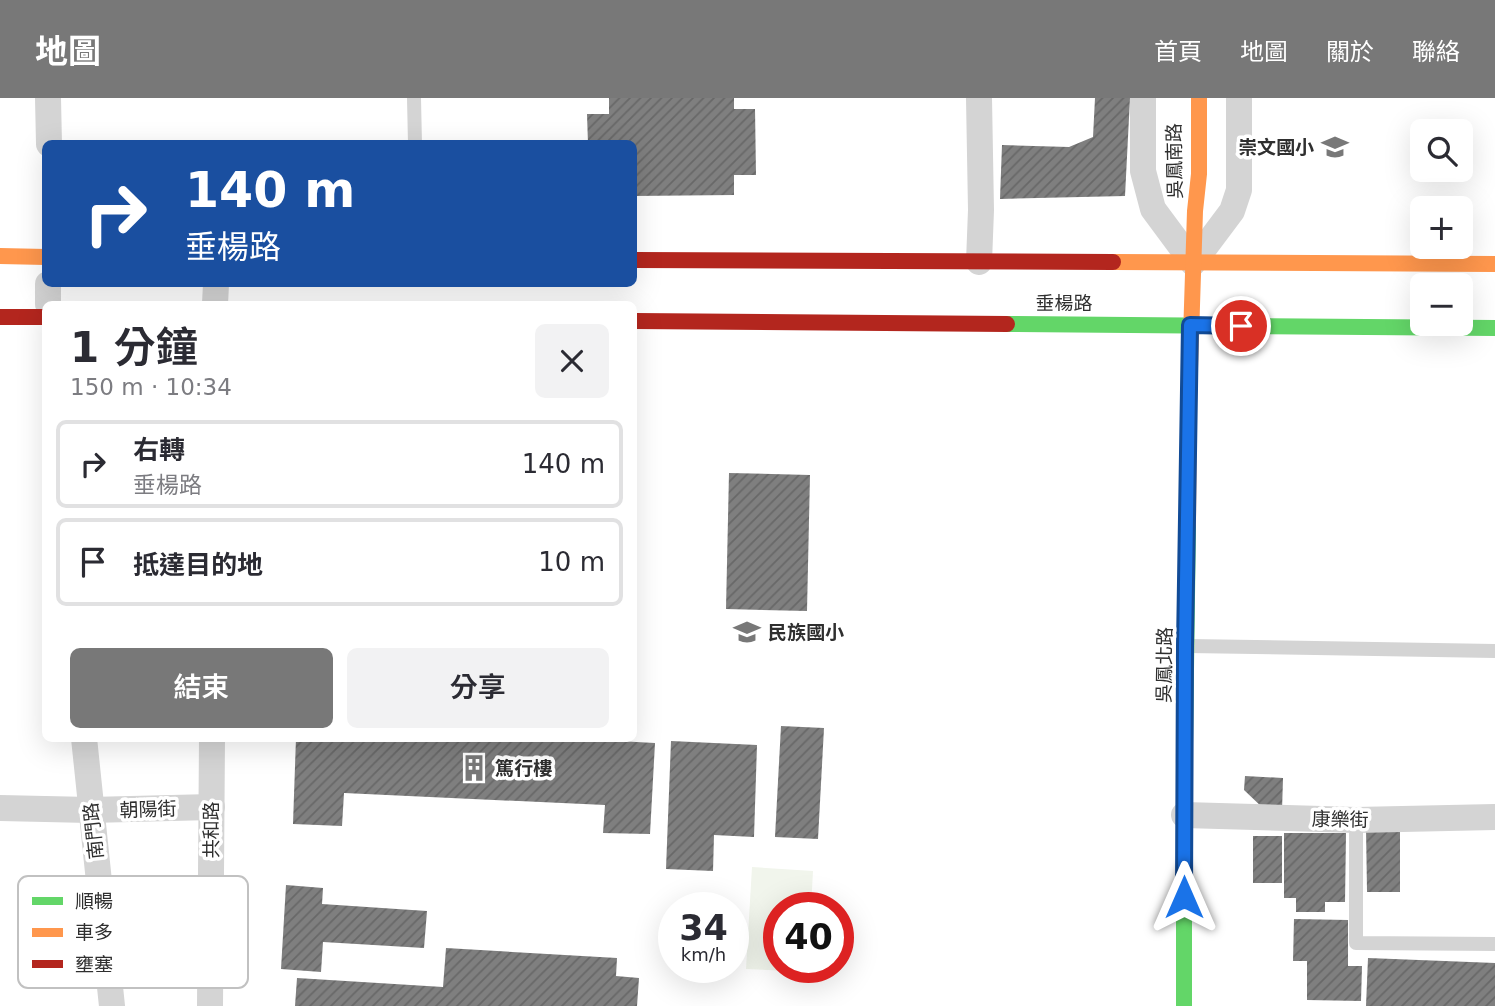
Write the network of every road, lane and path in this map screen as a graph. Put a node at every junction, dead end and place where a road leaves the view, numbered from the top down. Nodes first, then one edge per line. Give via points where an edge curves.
1 (48, 98) edge
2 (414, 98) edge
3 (979, 98) edge
4 (1143, 98) edge
5 (1199, 98) edge
6 (1239, 98) edge
7 (49, 140) edge
8 (415, 140) edge
9 (1174, 210) dead end
10 (0, 256) edge
11 (42, 257) edge
12 (637, 260) edge
13 (979, 262) junction
14 (1193, 263) junction
15 (1495, 264) edge
16 (0, 317) edge
17 (42, 317) edge
18 (637, 321) edge
19 (1190, 325) junction
20 (1495, 328) edge
21 (1185, 646) junction
22 (1495, 652) edge
23 (84, 742) edge
24 (212, 742) edge
25 (212, 807) junction
26 (0, 808) edge
27 (90, 810) junction
28 (1184, 815) junction
29 (1495, 817) edge
30 (1356, 820) junction
31 (97, 876) edge
32 (211, 876) edge
33 (1495, 944) edge
34 (110, 988) edge
35 (210, 988) edge
36 (112, 1006) edge
37 (210, 1006) edge
38 (1184, 1006) edge

1 - 7 street
2 - 8 lane
3 - 13 street
4 - 14 street, 吳鳳南路 via 1143,171 1153,209
5 - 14 street, 吳鳳南路
6 - 14 street via 1239,190 1232,211
9 - 14 street, 吳鳳南路
10 - 11 street
12 - 13 street
13 - 14 street
14 - 15 street
14 - 19 street, 吳鳳北路
16 - 17 street
18 - 19 street, 垂楊路
19 - 20 street, 垂楊路
19 - 21 street, 吳鳳北路
21 - 22 lane
21 - 28 street, 吳鳳北路
23 - 27 street, 南門路
24 - 25 street, 共和路
25 - 27 street, 朝陽街
25 - 32 street, 共和路
26 - 27 street, 朝陽街
27 - 31 street, 南門路
28 - 30 street, 康樂街
28 - 38 street, 吳鳳北路
29 - 30 street, 康樂街
30 - 33 lane via 1356,943
34 - 36 street, 南門路
35 - 37 street, 共和路

